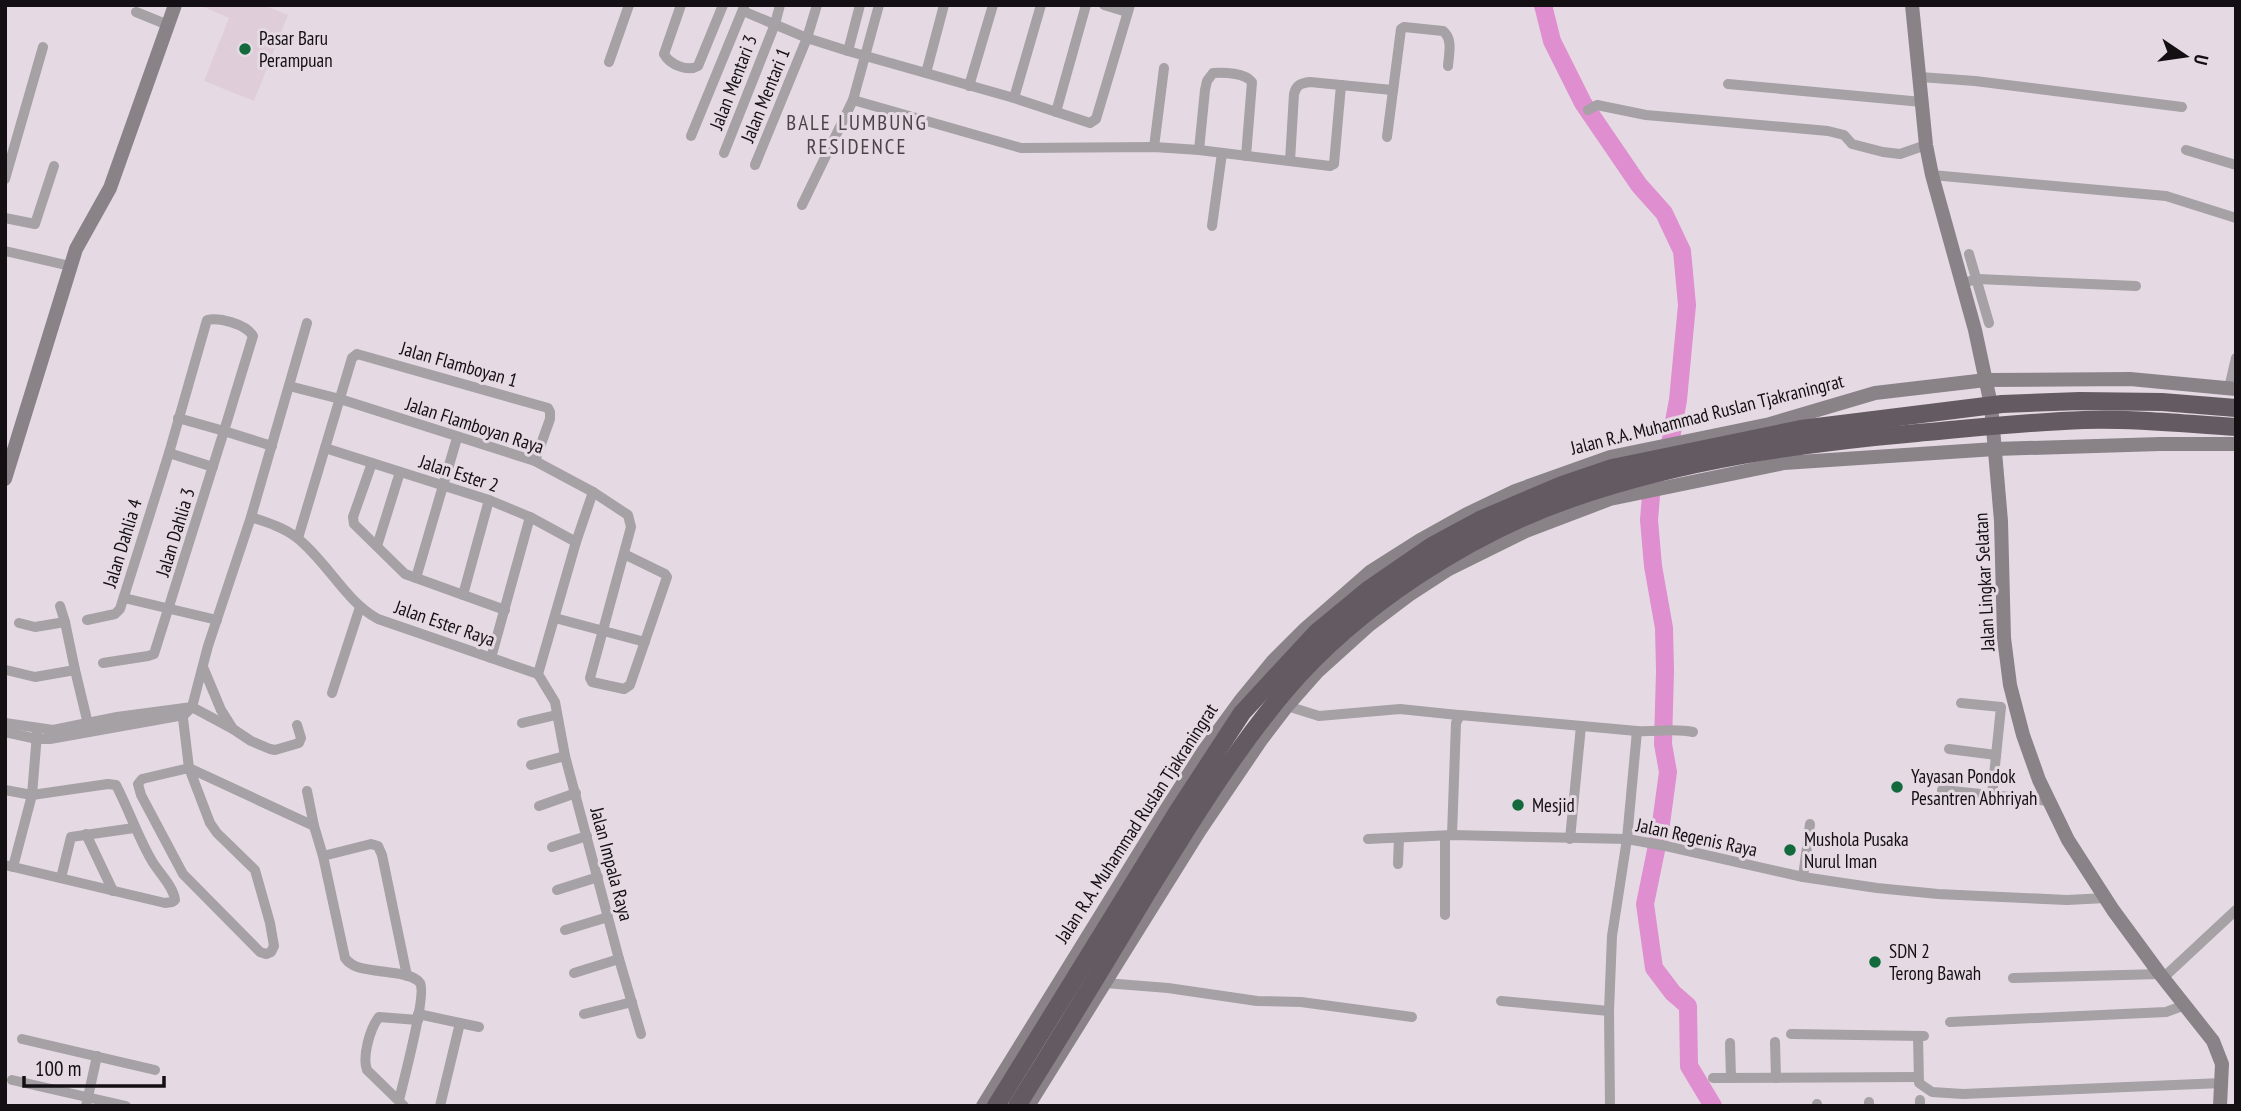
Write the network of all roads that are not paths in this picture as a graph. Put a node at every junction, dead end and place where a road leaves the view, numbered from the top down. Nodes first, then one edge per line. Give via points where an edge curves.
1 (175, 5) edge
2 (629, 5) edge
3 (681, 5) edge
4 (723, 5) edge
5 (780, 5) edge
6 (817, 5) edge
7 (860, 5) edge
8 (879, 5) edge
9 (944, 5) edge
10 (993, 5) edge
11 (1041, 5) edge
12 (1086, 5) edge
13 (1104, 5) edge
14 (1912, 5) edge
15 (744, 8) edge
16 (1129, 9) edge
17 (136, 12) dead end
18 (775, 24) junction
19 (168, 25) junction
20 (807, 38) junction
21 (43, 47) dead end
22 (848, 51) junction
23 (865, 56) junction
24 (609, 62) dead end
25 (1448, 66) dead end
26 (1164, 68) dead end
27 (926, 73) junction
28 (1920, 78) junction
29 (1728, 84) dead end
30 (1341, 85) junction
31 (969, 86) junction
32 (1392, 90) junction
33 (1014, 98) junction
34 (853, 100) junction
35 (1922, 102) junction
36 (2182, 107) dead end
37 (1588, 110) dead end
38 (1056, 112) junction
39 (691, 136) dead end
40 (1387, 137) dead end
41 (1926, 145) junction
42 (1154, 147) junction
43 (1199, 150) junction
44 (2186, 150) dead end
45 (724, 153) dead end
46 (1222, 153) junction
47 (1246, 156) junction
48 (1290, 161) junction
49 (755, 165) dead end
50 (2236, 165) edge
51 (54, 166) dead end
52 (1932, 175) junction
53 (5, 178) edge
54 (802, 205) dead end
55 (5, 218) edge
56 (2236, 218) edge
57 (1212, 226) dead end
58 (5, 251) edge
59 (1969, 254) dead end
60 (70, 266) junction
61 (1978, 279) junction
62 (1962, 283) junction
63 (2136, 286) dead end
64 (307, 323) dead end
65 (1989, 323) dead end
66 (2236, 358) edge
67 (1986, 380) junction
68 (289, 386) junction
69 (2232, 389) edge
70 (340, 399) junction
71 (2236, 408) edge
72 (178, 418) junction
73 (2236, 427) edge
74 (224, 431) junction
75 (457, 438) junction
76 (2236, 444) edge
77 (272, 446) junction
78 (326, 448) junction
79 (1995, 449) junction
80 (169, 453) junction
81 (1667, 457) junction
82 (535, 461) junction
83 (1611, 462) junction
84 (372, 463) junction
85 (213, 467) junction
86 (400, 472) junction
87 (5, 479) edge
88 (444, 485) junction
89 (593, 492) junction
90 (489, 500) junction
91 (251, 517) junction
92 (530, 517) junction
93 (298, 538) junction
94 (576, 542) junction
95 (377, 545) junction
96 (624, 554) junction
97 (416, 578) junction
98 (463, 595) junction
99 (124, 598) junction
100 (60, 606) dead end
101 (360, 607) junction
102 (169, 608) junction
103 (505, 610) junction
104 (555, 618) junction
105 (87, 620) dead end
106 (217, 620) junction
107 (65, 622) junction
108 (19, 623) dead end
109 (602, 632) junction
110 (645, 642) junction
111 (491, 658) junction
112 (103, 663) dead end
113 (203, 667) junction
114 (6, 670) edge
115 (75, 670) junction
116 (538, 674) junction
117 (332, 693) dead end
118 (1961, 704) dead end
119 (1287, 706) junction
120 (186, 711) junction
121 (556, 715) junction
122 (1458, 715) junction
123 (118, 722) junction
124 (5, 723) edge
125 (522, 723) dead end
126 (88, 724) junction
127 (297, 725) dead end
128 (1581, 726) junction
129 (233, 729) junction
130 (1637, 731) junction
131 (1693, 732) dead end
132 (5, 733) edge
133 (37, 734) junction
134 (1949, 749) dead end
135 (1996, 755) junction
136 (565, 756) junction
137 (531, 765) dead end
138 (190, 768) junction
139 (5, 790) edge
140 (1942, 790) dead end
141 (307, 791) dead end
142 (576, 793) junction
143 (32, 795) junction
144 (1992, 795) junction
145 (2048, 801) junction
146 (539, 806) dead end
147 (1810, 824) dead end
148 (314, 826) junction
149 (134, 828) junction
150 (86, 834) junction
151 (587, 836) junction
152 (1448, 836) junction
153 (1399, 838) junction
154 (1368, 839) dead end
155 (1570, 839) junction
156 (1627, 839) junction
157 (552, 847) dead end
158 (323, 856) junction
159 (1398, 864) dead end
160 (9, 866) edge
161 (598, 877) junction
162 (1803, 877) junction
163 (61, 878) junction
164 (557, 890) dead end
165 (113, 891) junction
166 (2106, 898) junction
167 (2236, 910) edge
168 (1445, 915) dead end
169 (608, 916) junction
170 (565, 930) dead end
171 (619, 959) junction
172 (574, 973) dead end
173 (407, 976) junction
174 (2161, 976) junction
175 (2012, 978) dead end
176 (1105, 983) junction
177 (1501, 1001) dead end
178 (632, 1002) junction
179 (2185, 1005) junction
180 (1609, 1011) junction
181 (584, 1014) dead end
182 (418, 1017) junction
183 (1412, 1017) dead end
184 (1950, 1022) dead end
185 (460, 1023) junction
186 (479, 1027) dead end
187 (641, 1034) dead end
188 (1791, 1034) dead end
189 (22, 1039) dead end
190 (1775, 1042) dead end
191 (1730, 1043) dead end
192 (97, 1056) junction
193 (155, 1070) dead end
194 (1918, 1077) junction
195 (1713, 1078) dead end
196 (1731, 1078) junction
197 (1776, 1078) junction
198 (12, 1080) dead end
199 (2222, 1083) junction
200 (87, 1101) edge
201 (401, 1103) edge
202 (127, 1106) edge
203 (440, 1106) edge
204 (983, 1106) edge
205 (996, 1106) edge
206 (1017, 1106) edge
207 (1028, 1106) edge
208 (1610, 1106) edge
209 (2220, 1106) edge

1 - 19 street
2 - 24 street
3 - 4 street via 664,54 671,63 690,69 698,65
5 - 18 street, Jalan Mentari 3
6 - 20 street, Jalan Mentari 1
7 - 22 street
8 - 23 street
9 - 27 street
10 - 31 street
11 - 33 street
12 - 38 street
13 - 16 street
14 - 28 street, Jalan Lingkar Selatan
15 - 18 street
15 - 39 street
16 - 38 street via 1096,119 1090,123
17 - 19 street
18 - 20 street
18 - 45 street, Jalan Mentari 3
19 - 60 street via 110,188
20 - 22 street
20 - 49 street, Jalan Mentari 1
21 - 53 street
22 - 23 street
23 - 27 street
23 - 34 street
25 - 32 street via 1447,33 1402,27
26 - 42 street
27 - 31 street
28 - 35 street, Jalan Lingkar Selatan
28 - 36 street
29 - 35 street
30 - 32 street
30 - 48 street via 1304,83 1296,87
30 - 48 street via 1334,164
31 - 33 street
32 - 40 street
33 - 38 street
34 - 42 street via 1021,148
34 - 54 street
35 - 41 street, Jalan Lingkar Selatan
37 - 41 street via 1597,105 1646,115 1828,131 1844,135 1852,144 1883,152 1900,153
41 - 52 street, Jalan Lingkar Selatan
42 - 43 street
43 - 46 street
43 - 47 street via 1206,83 1213,74 1228,74 1252,82
44 - 50 street
46 - 47 street
46 - 57 street
47 - 48 street
51 - 55 street via 35,224
52 - 56 street via 2166,196
52 - 62 street, Jalan Lingkar Selatan
58 - 60 street
59 - 61 street
60 - 87 street
61 - 62 street
61 - 63 street
61 - 65 street
62 - 67 street, Jalan Lingkar Selatan
64 - 68 street
66 - 69 street
67 - 69 street, Jalan R.A. Muhammad Ruslan Tjakraningrat via 2130,379
67 - 79 street, Jalan Lingkar Selatan
67 - 81 street, Jalan R.A. Muhammad Ruslan Tjakraningrat via 1875,393
68 - 70 street, Jalan Flamboyan Raya
68 - 77 street
70 - 75 street, Jalan Flamboyan Raya
70 - 78 street
70 - 82 street, Jalan Flamboyan 1 via 352,358 361,354 548,408 551,412
71 - 81 highway, Jalan R.A. Muhammad Ruslan Tjakraningrat via 2162,402 1995,404 1801,429
72 - 74 street
72 - 74 street, Jalan Dahlia 4 via 205,323 215,318 246,328 253,336
72 - 80 street, Jalan Dahlia 4
73 - 81 highway, Jalan R.A. Muhammad Ruslan Tjakraningrat via 2085,420
74 - 77 street
74 - 85 street, Jalan Dahlia 3
75 - 82 street, Jalan Flamboyan Raya
75 - 88 street
76 - 79 street
77 - 91 street
78 - 84 street, Jalan Ester 2
78 - 93 street
79 - 119 street via 1798,461 1610,499 1526,531 1449,569 1368,626
79 - 145 street, Jalan Lingkar Selatan via 2010,685 2026,746
80 - 85 street
80 - 99 street, Jalan Dahlia 4
81 - 83 highway, Jalan R.A. Muhammad Ruslan Tjakraningrat
81 - 206 highway, Jalan R.A. Muhammad Ruslan Tjakraningrat via 1489,536 1440,563 1385,598 1320,654 1286,690 1224,772
82 - 89 street, Jalan Flamboyan Raya
83 - 204 street, Jalan R.A. Muhammad Ruslan Tjakraningrat via 1515,491 1422,539 1370,572 1273,661 1203,752
83 - 205 highway, Jalan R.A. Muhammad Ruslan Tjakraningrat via 1432,546 1368,590 1316,634 1242,713
84 - 86 street, Jalan Ester 2
84 - 95 street via 353,521
85 - 102 street, Jalan Dahlia 3
86 - 88 street, Jalan Ester 2
86 - 95 street
88 - 90 street, Jalan Ester 2
88 - 97 street
89 - 94 street
89 - 96 street, Jalan Flamboyan Raya via 628,515 631,527
90 - 92 street, Jalan Ester 2
90 - 98 street
91 - 93 street, Jalan Ester Raya
91 - 106 street
92 - 94 street, Jalan Ester 2
92 - 103 street
93 - 101 street, Jalan Ester Raya
94 - 104 street
95 - 97 street via 402,573
96 - 109 street
96 - 110 street via 667,576
97 - 98 street
98 - 103 street
99 - 102 street
99 - 105 street, Jalan Dahlia 4 via 117,612
100 - 107 street
101 - 111 street, Jalan Ester Raya via 378,619
101 - 117 street
102 - 106 street
102 - 112 street, Jalan Dahlia 3 via 153,653
103 - 111 street
104 - 109 street
104 - 116 street
106 - 113 street
107 - 108 street via 35,627
107 - 115 street
109 - 110 street
109 - 110 street via 592,682 628,687
111 - 116 street, Jalan Ester Raya
113 - 120 street
113 - 129 street
114 - 115 street via 35,677
115 - 126 street
116 - 121 street, Jalan Impala Raya via 555,702
118 - 135 street via 2001,707
119 - 122 street via 1319,716 1400,709
119 - 176 street via 1233,780
120 - 123 street
120 - 129 street
120 - 138 street
121 - 125 street
121 - 136 street, Jalan Impala Raya
122 - 128 street
122 - 152 street
123 - 126 street
123 - 133 street via 50,739
124 - 133 street
126 - 133 street
127 - 129 street via 300,742 275,750
128 - 130 street
128 - 155 street
130 - 131 street
130 - 156 street
132 - 133 street
133 - 143 street
134 - 135 street
135 - 144 street
136 - 137 street
136 - 142 street, Jalan Impala Raya
138 - 138 street via 214,829 259,879 274,946 271,952 260,953 183,874 139,788 142,779
138 - 148 street
139 - 143 street
140 - 144 street
141 - 148 street
142 - 146 street
142 - 151 street, Jalan Impala Raya
143 - 149 street via 113,783
143 - 160 street
144 - 145 street
145 - 166 street, Jalan Lingkar Selatan
147 - 162 street
148 - 158 street
149 - 150 street
149 - 165 street via 175,900 165,903
150 - 163 street via 69,840
150 - 165 street
151 - 157 street
151 - 161 street, Jalan Impala Raya
152 - 153 street, Jalan Regenis Raya
152 - 155 street, Jalan Regenis Raya
152 - 168 street
153 - 154 street, Jalan Regenis Raya
153 - 159 street
155 - 156 street, Jalan Regenis Raya
156 - 162 street, Jalan Regenis Raya
156 - 180 street via 1612,936
158 - 173 street via 348,963
158 - 173 street via 378,846
160 - 163 street
161 - 164 street
161 - 169 street, Jalan Impala Raya
162 - 166 street, Jalan Regenis Raya via 1938,894
163 - 165 street
166 - 174 street, Jalan Lingkar Selatan
167 - 174 street
169 - 170 street
169 - 171 street, Jalan Impala Raya
171 - 172 street
171 - 178 street, Jalan Impala Raya
173 - 182 street via 422,986
174 - 175 street
174 - 179 street, Jalan Lingkar Selatan
176 - 183 street
176 - 207 street
177 - 180 street
178 - 181 street
178 - 187 street, Jalan Impala Raya
179 - 184 street via 2159,1012
179 - 199 street, Jalan Lingkar Selatan via 2217,1049
180 - 208 street
182 - 185 street
182 - 201 street
182 - 201 street via 379,1017 364,1063
185 - 186 street
185 - 203 street
188 - 194 street via 1921,1036
189 - 192 street
190 - 197 street
191 - 196 street
192 - 193 street
192 - 200 street
194 - 197 street
194 - 199 street via 1932,1092 1963,1094
195 - 196 street
196 - 197 street
198 - 200 street
199 - 209 street, Jalan Lingkar Selatan
200 - 202 street

